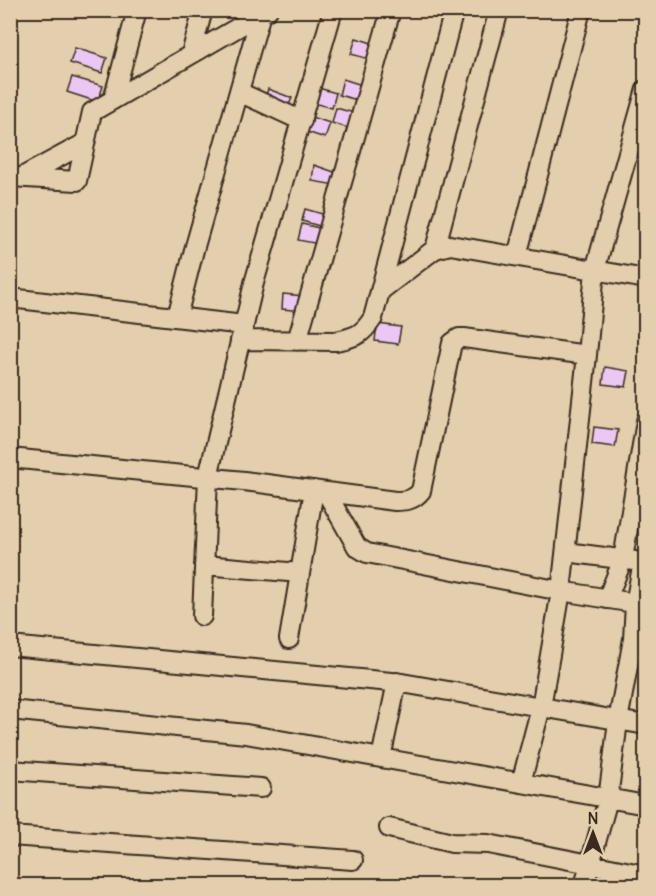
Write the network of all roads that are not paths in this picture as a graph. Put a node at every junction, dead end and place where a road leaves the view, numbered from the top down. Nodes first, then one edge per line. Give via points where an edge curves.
1 (137, 10) edge
2 (203, 10) edge
3 (333, 10) edge
4 (391, 10) edge
5 (454, 10) edge
6 (499, 10) edge
7 (581, 10) edge
8 (264, 12) edge
9 (191, 54) junction
10 (645, 89) edge
11 (239, 92) junction
12 (113, 100) junction
13 (302, 121) junction
14 (85, 143) junction
15 (16, 177) edge
16 (435, 249) junction
17 (517, 256) junction
18 (595, 270) junction
19 (645, 279) edge
20 (380, 291) junction
21 (10, 298) edge
22 (177, 317) junction
23 (242, 333) junction
24 (297, 341) junction
25 (588, 355) junction
26 (645, 420) edge
27 (10, 458) edge
28 (208, 477) junction
29 (320, 491) junction
30 (566, 552) junction
31 (623, 559) junction
32 (644, 562) edge
33 (204, 565) junction
34 (300, 573) junction
35 (561, 591) junction
36 (607, 599) junction
37 (640, 604) edge
38 (202, 616) dead end
39 (289, 639) dead end
40 (10, 646) edge
41 (397, 682) junction
42 (541, 707) junction
43 (10, 710) edge
44 (618, 721) junction
45 (645, 725) edge
46 (381, 758) junction
47 (10, 770) edge
48 (521, 783) junction
49 (261, 788) dead end
50 (608, 799) junction
51 (645, 805) edge
52 (389, 828) dead end
53 (10, 836) edge
54 (353, 860) dead end
55 (589, 865) junction
56 (645, 875) edge
57 (584, 885) edge

1 - 12 street
2 - 9 street
3 - 13 street
4 - 24 street
5 - 20 street
6 - 16 street
7 - 17 street
8 - 9 street
8 - 11 street
9 - 12 street
10 - 18 street
11 - 13 street
11 - 22 street
12 - 14 street via 92,112
13 - 23 street
14 - 15 street
14 - 15 street via 77,181
16 - 17 street via 457,245
16 - 20 street
17 - 18 street
18 - 19 street
18 - 25 street
20 - 24 street via 365,331 336,341
21 - 22 street
22 - 23 street
23 - 24 street
23 - 28 street
25 - 29 street via 455,340 421,491 416,497 395,501
25 - 30 street
26 - 31 street
27 - 28 street
28 - 29 street
28 - 33 street
29 - 34 street
29 - 35 street via 361,551
30 - 31 street
30 - 35 street
31 - 32 street
31 - 36 street
32 - 37 street
33 - 34 street
33 - 38 street
34 - 39 street
35 - 36 street
35 - 42 street
36 - 37 street
37 - 44 street
40 - 41 street
41 - 42 street
41 - 46 street
42 - 44 street
42 - 48 street
43 - 46 street via 235,732
44 - 45 street
44 - 50 street
46 - 48 street
47 - 49 street
48 - 50 street
50 - 51 street
50 - 55 street
52 - 55 street via 452,843 488,844
53 - 54 street
55 - 56 street
55 - 57 street

